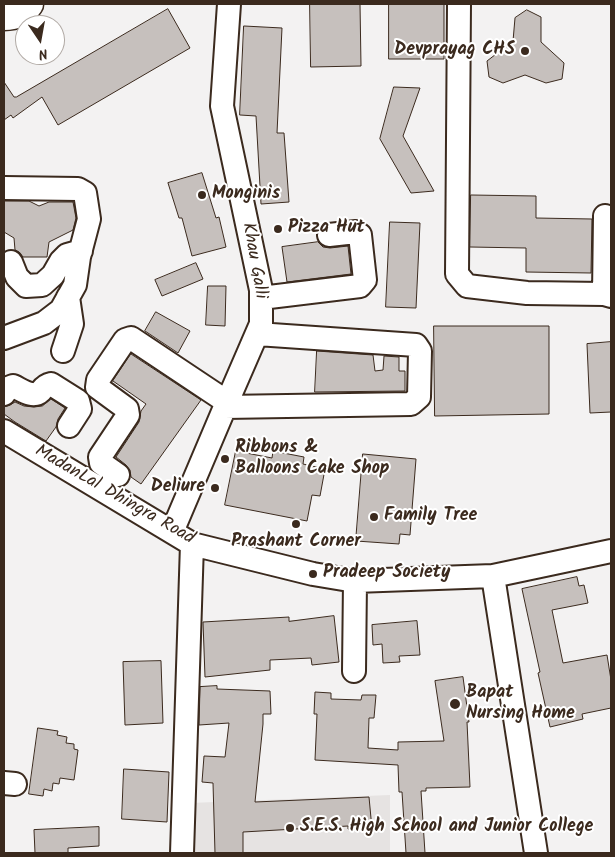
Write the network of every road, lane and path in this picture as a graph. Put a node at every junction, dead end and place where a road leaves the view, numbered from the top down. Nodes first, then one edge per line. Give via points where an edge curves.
1 (229, 4) edge
2 (459, 4) edge
3 (4, 188) edge
4 (605, 216) dead end
5 (329, 235) dead end
6 (81, 251) junction
7 (11, 262) dead end
8 (608, 295) edge
9 (68, 297) junction
10 (261, 298) junction
11 (257, 334) junction
12 (4, 338) edge
13 (63, 351) dead end
14 (4, 394) edge
15 (226, 405) junction
16 (69, 426) dead end
17 (4, 431) edge
18 (118, 475) dead end
19 (172, 532) junction
20 (192, 544) junction
21 (611, 551) edge
22 (493, 576) junction
23 (355, 581) junction
24 (354, 671) dead end
25 (182, 853) edge
26 (536, 853) edge

1 - 10 street, Khau Galli via 222,106
2 - 8 street via 457,274 467,286 526,293
3 - 6 street via 78,189 85,193 89,219
4 - 8 street
5 - 10 street via 356,232 360,235 365,280 360,286
6 - 7 street via 60,261 53,275 42,285 26,286 17,277
6 - 9 street via 74,285
9 - 12 street via 61,310 44,323
9 - 13 street via 72,324
10 - 11 street, Khau Galli via 261,324
11 - 15 street, Khau Galli
11 - 15 street via 416,345 420,351 419,397 411,404
14 - 16 street via 13,386 32,395 37,394 51,384 78,401 80,409
15 - 18 street via 131,338 125,340 98,380 97,387 127,409 128,415 100,457 101,463
15 - 19 street, Khau Galli
17 - 19 street, MadanLal Dhingra Road
19 - 20 street, MadanLal Dhingra Road
20 - 23 street, MadanLal Dhingra Road
20 - 25 street
21 - 22 street, MadanLal Dhingra Road
22 - 23 street, MadanLal Dhingra Road
22 - 26 street
23 - 24 street

